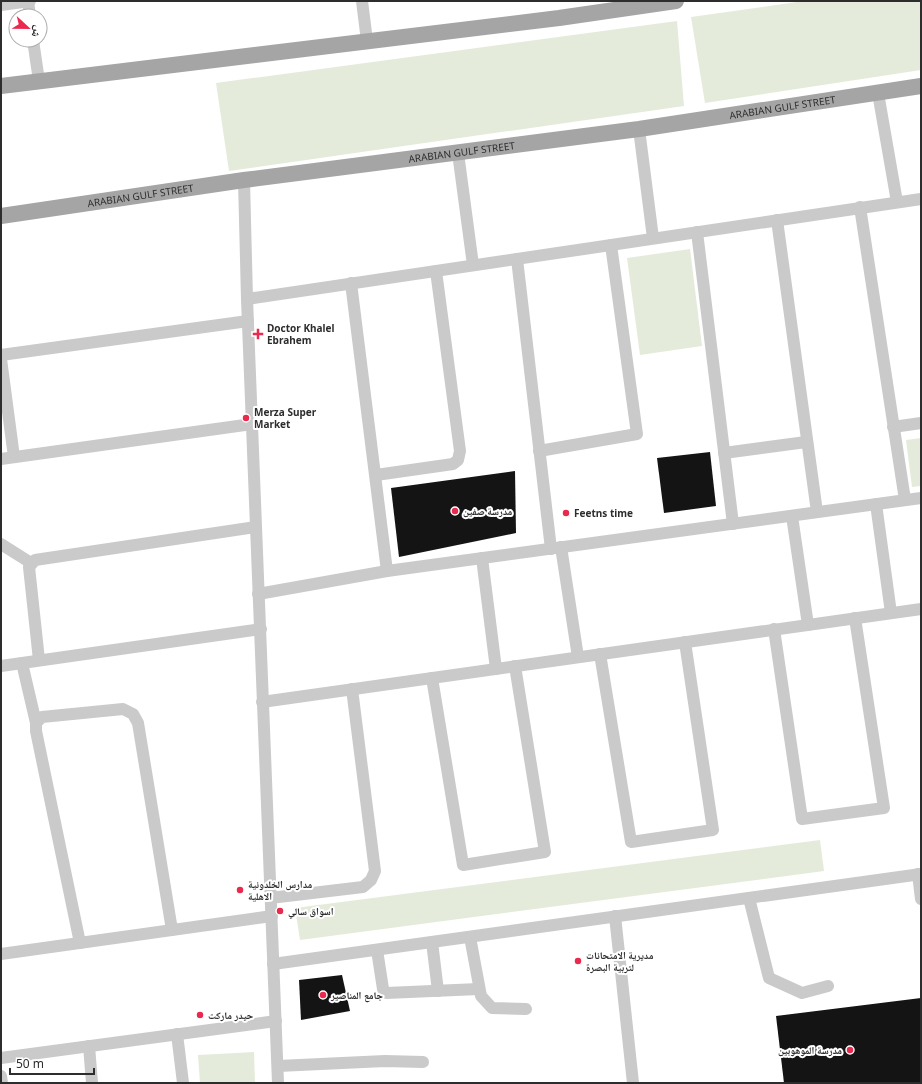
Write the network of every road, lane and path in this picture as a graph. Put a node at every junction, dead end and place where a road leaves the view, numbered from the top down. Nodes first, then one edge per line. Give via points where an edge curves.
1 (28, 1) edge
2 (362, 1) edge
3 (676, 1) edge
4 (1, 5) edge
5 (367, 41) junction
6 (34, 48) edge
7 (39, 81) junction
8 (1, 86) edge
9 (921, 86) edge
10 (878, 93) junction
11 (640, 129) junction
12 (458, 153) junction
13 (244, 180) junction
14 (921, 199) edge
15 (897, 202) junction
16 (860, 208) junction
17 (1, 216) edge
18 (777, 220) junction
19 (697, 232) junction
20 (653, 238) junction
21 (611, 244) junction
22 (517, 259) junction
23 (473, 265) junction
24 (436, 271) junction
25 (351, 283) junction
26 (247, 299) junction
27 (248, 321) junction
28 (1, 355) edge
29 (1, 359) edge
30 (921, 423) edge
31 (252, 424) junction
32 (894, 427) junction
33 (806, 442) junction
34 (539, 450) junction
35 (724, 453) junction
36 (14, 457) junction
37 (1, 459) edge
38 (376, 475) junction
39 (921, 498) edge
40 (905, 500) junction
41 (876, 504) junction
42 (817, 512) junction
43 (792, 516) junction
44 (733, 524) junction
45 (256, 528) junction
46 (1, 544) edge
47 (556, 548) junction
48 (482, 558) junction
49 (31, 563) junction
50 (387, 571) junction
51 (258, 594) junction
52 (921, 609) edge
53 (891, 613) junction
54 (855, 618) junction
55 (808, 625) junction
56 (261, 629) junction
57 (774, 630) junction
58 (685, 642) junction
59 (600, 654) junction
60 (578, 657) junction
61 (39, 660) junction
62 (22, 663) junction
63 (1, 666) edge
64 (515, 666) junction
65 (496, 669) junction
66 (432, 678) junction
67 (352, 689) junction
68 (262, 702) junction
69 (36, 723) junction
70 (919, 874) edge
71 (270, 898) junction
72 (749, 898) junction
73 (921, 899) edge
74 (272, 916) junction
75 (616, 916) junction
76 (172, 930) junction
77 (470, 937) junction
78 (432, 942) junction
79 (80, 943) junction
80 (377, 950) junction
81 (1, 954) edge
82 (273, 964) junction
83 (828, 986) dead end
84 (479, 989) junction
85 (438, 991) junction
86 (526, 1008) dead end
87 (276, 1021) junction
88 (177, 1034) junction
89 (88, 1046) junction
90 (1, 1058) edge
91 (423, 1062) dead end
92 (278, 1066) junction
93 (1, 1076) edge
94 (2, 1083) edge
95 (92, 1083) edge
96 (183, 1083) edge
97 (278, 1083) edge
98 (633, 1083) edge

1 - 4 street
2 - 5 street
3 - 5 main road
5 - 7 main road
6 - 7 street
7 - 8 main road
9 - 10 main road, ARABIAN GULF STREET
10 - 11 main road, ARABIAN GULF STREET
10 - 15 street
11 - 12 main road, ARABIAN GULF STREET
11 - 20 street
12 - 13 main road, ARABIAN GULF STREET
12 - 23 street
13 - 17 main road, ARABIAN GULF STREET
13 - 26 street
14 - 15 street
15 - 16 street
16 - 18 street
16 - 32 street
18 - 19 street
18 - 33 street
19 - 20 street
19 - 35 street
20 - 21 street
21 - 22 street
21 - 34 street via 637,434
22 - 23 street
22 - 34 street
23 - 24 street
24 - 25 street
24 - 38 street via 460,451 458,460 452,464
25 - 26 street
25 - 38 street
26 - 27 street
27 - 28 street
27 - 31 street
29 - 36 street
30 - 32 street
31 - 36 street
31 - 45 street
32 - 40 street
33 - 35 street
33 - 42 street
34 - 47 street
35 - 44 street
36 - 37 street
38 - 50 street
39 - 40 street
40 - 41 street
41 - 42 street
41 - 53 street
42 - 43 street
43 - 44 street
43 - 55 street
44 - 47 street
45 - 49 street via 42,558
45 - 51 street
46 - 49 street
47 - 48 street
47 - 60 street
48 - 50 street
48 - 65 street
49 - 61 street via 29,567
50 - 51 street
51 - 56 street
52 - 53 street
53 - 54 street
54 - 55 street
54 - 57 street via 884,808 802,819
55 - 57 street
56 - 61 street
56 - 68 street
57 - 58 street
58 - 59 street
58 - 59 street via 712,830 690,834 631,842
59 - 60 street
60 - 64 street
61 - 62 street
62 - 63 street
62 - 69 street
64 - 65 street
64 - 66 street via 545,852 463,864
65 - 66 street
66 - 67 street
67 - 68 street
67 - 71 street via 375,871 371,880 363,887
68 - 71 street
69 - 76 street via 42,717 123,709 132,714 138,722
69 - 79 street
70 - 72 street
70 - 73 street
71 - 74 street
72 - 75 street
72 - 83 street via 769,978 802,993
74 - 76 street
74 - 82 street
75 - 77 street
75 - 98 street
76 - 79 street
77 - 78 street
77 - 84 street
78 - 80 street
78 - 85 street
79 - 81 street
80 - 82 street
80 - 85 street via 383,989 386,993
82 - 87 street
84 - 85 street
84 - 86 street via 481,996 492,1008
87 - 88 street
87 - 92 street
88 - 89 street
88 - 96 street
89 - 90 street
89 - 95 street
91 - 92 street via 385,1060
92 - 97 street
93 - 94 street

